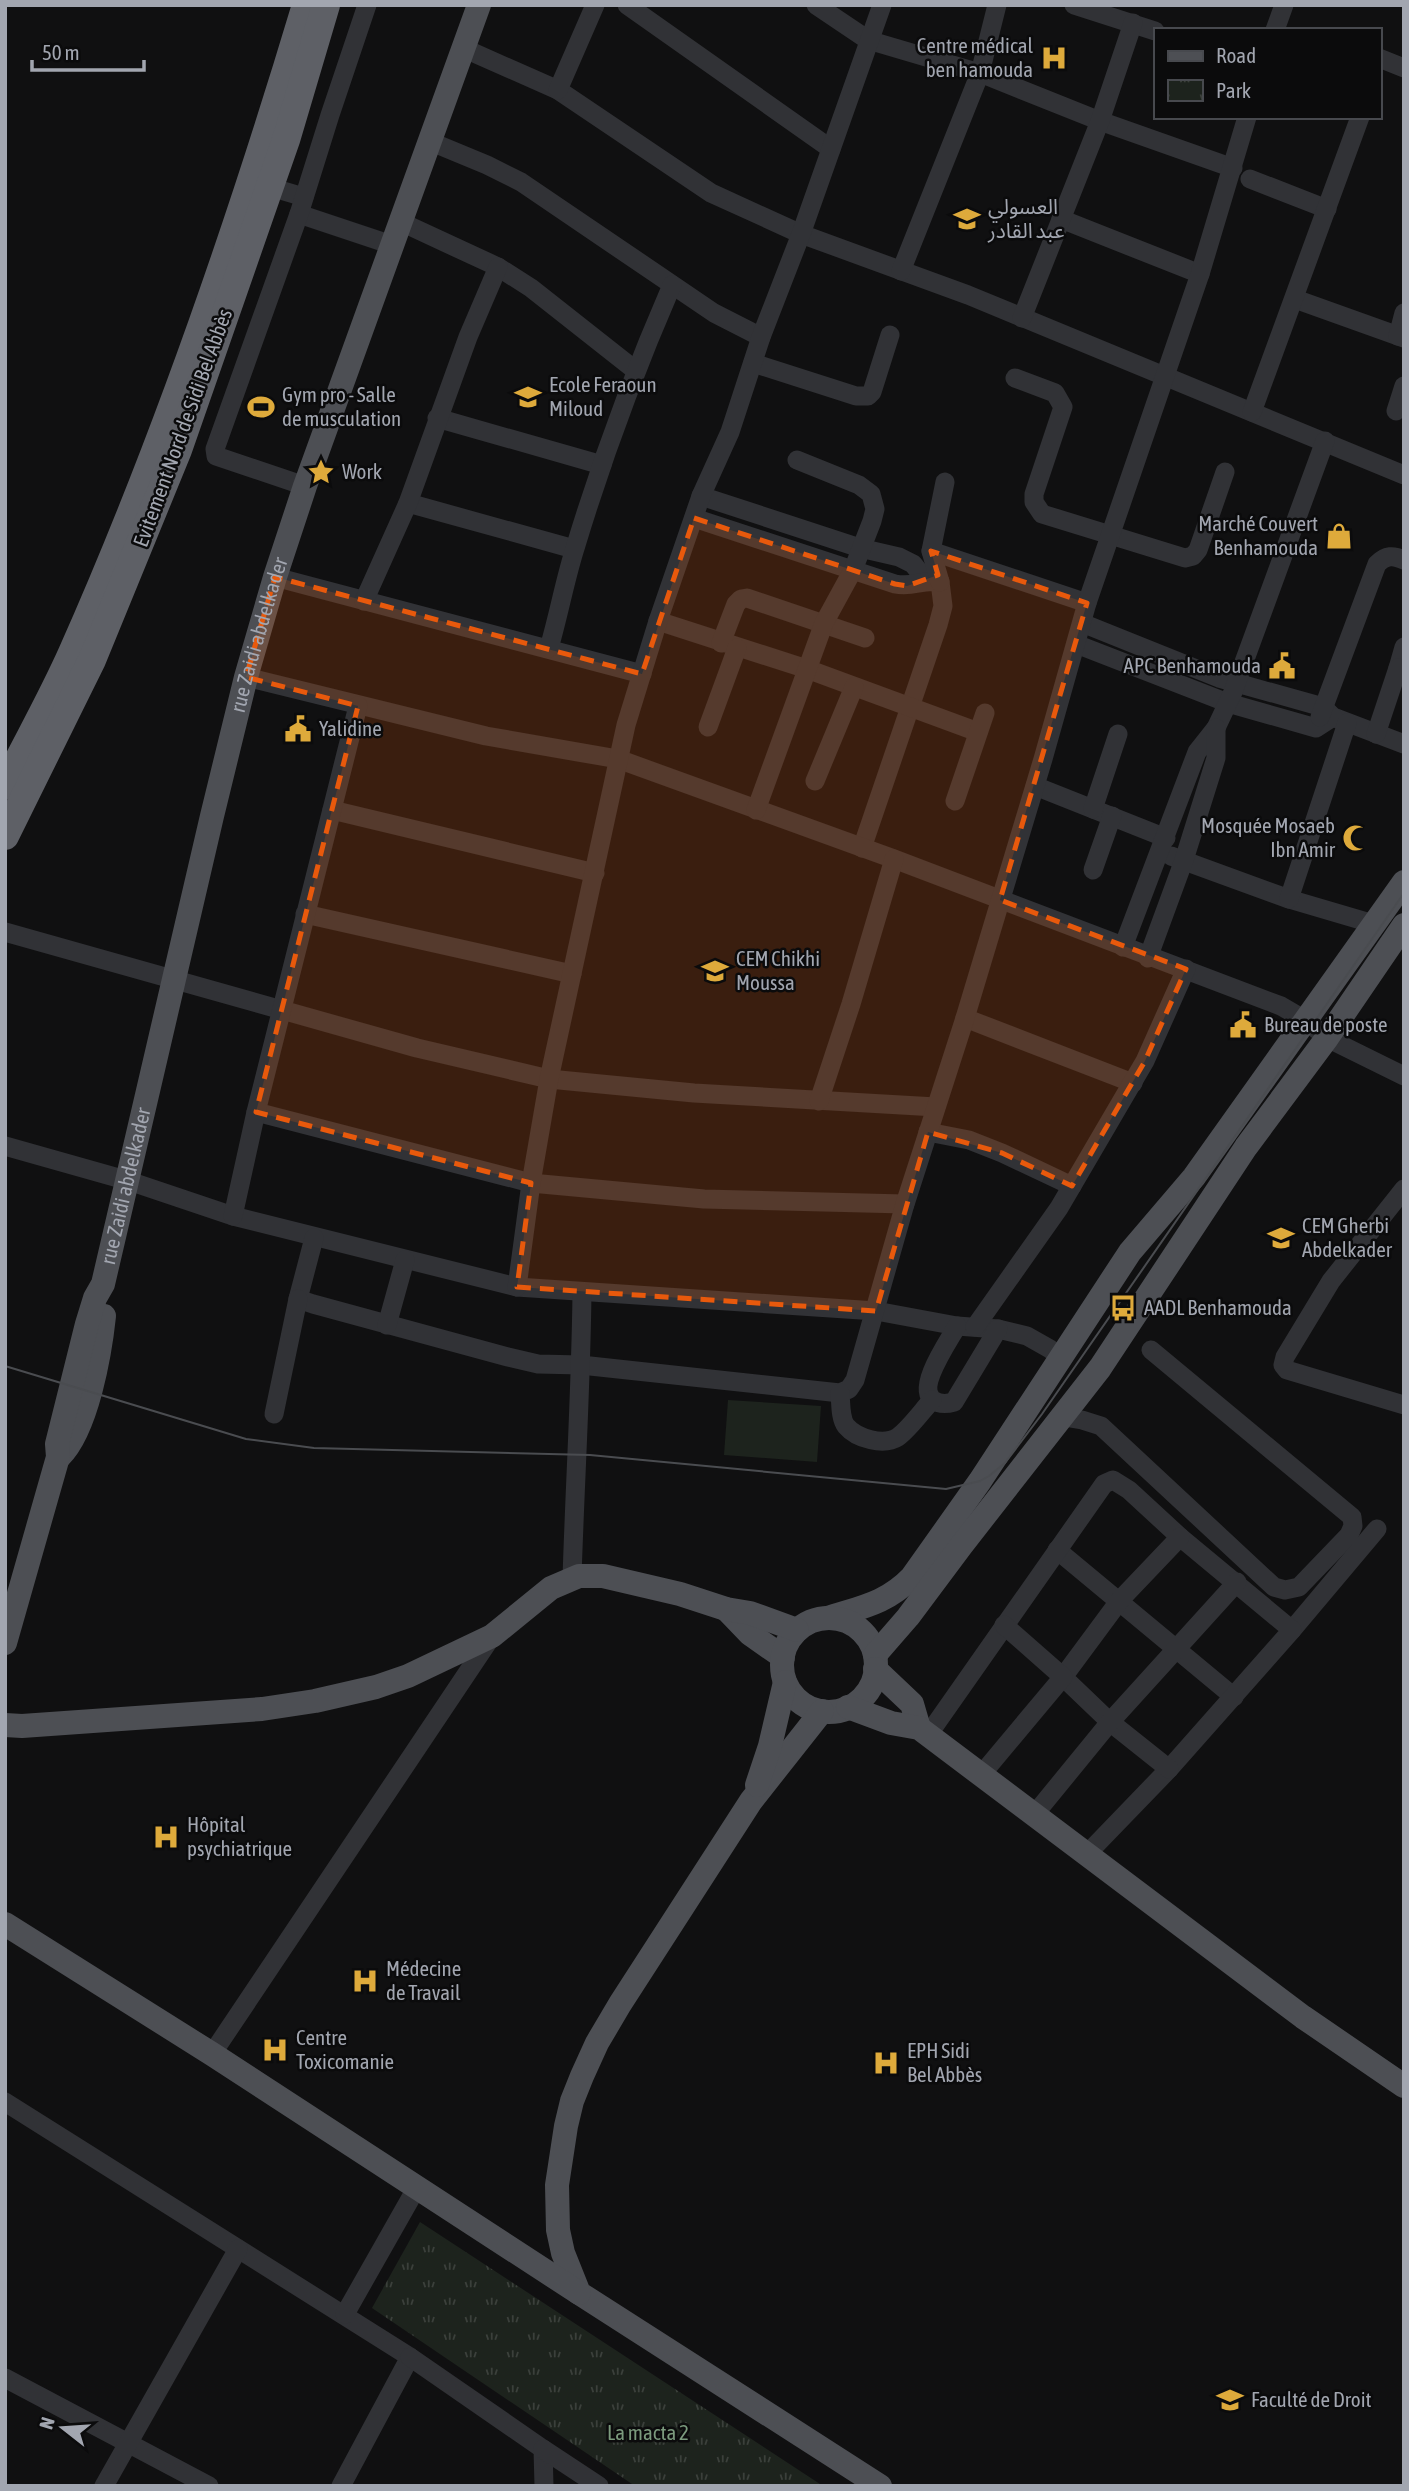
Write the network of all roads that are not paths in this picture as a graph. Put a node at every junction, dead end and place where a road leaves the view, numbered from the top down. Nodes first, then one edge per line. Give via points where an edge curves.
1 (306, 5) edge
2 (326, 5) edge
3 (367, 5) edge
4 (479, 5) edge
5 (595, 5) edge
6 (627, 5) edge
7 (816, 5) edge
8 (882, 5) edge
9 (997, 5) edge
10 (1074, 5) edge
11 (1284, 5) edge
12 (1133, 23) junction
13 (1282, 28) edge
14 (1154, 31) edge
15 (868, 40) junction
16 (463, 48) junction
17 (1381, 60) edge
18 (1404, 68) edge
19 (980, 73) junction
20 (558, 90) junction
21 (1246, 119) edge
22 (1359, 119) edge
23 (1100, 121) junction
24 (429, 141) junction
25 (831, 149) junction
26 (1233, 168) junction
27 (1250, 179) dead end
28 (270, 187) junction
29 (301, 206) junction
30 (1327, 209) junction
31 (1061, 219) junction
32 (397, 233) junction
33 (800, 234) junction
34 (498, 267) junction
35 (901, 271) junction
36 (1200, 274) junction
37 (672, 285) junction
38 (1295, 299) junction
39 (1404, 313) edge
40 (1022, 318) junction
41 (890, 335) dead end
42 (761, 337) junction
43 (1401, 337) edge
44 (753, 363) junction
45 (635, 370) junction
46 (1165, 375) junction
47 (1015, 378) dead end
48 (1404, 386) edge
49 (1396, 411) dead end
50 (1252, 412) junction
51 (437, 418) junction
52 (1325, 441) junction
53 (797, 460) dead end
54 (602, 465) junction
55 (1226, 472) dead end
56 (1404, 475) edge
57 (945, 482) dead end
58 (305, 486) junction
59 (701, 496) junction
60 (408, 503) junction
61 (694, 519) junction
62 (1111, 536) junction
63 (860, 548) junction
64 (575, 549) junction
65 (930, 551) junction
66 (1404, 560) edge
67 (853, 570) junction
68 (275, 577) junction
69 (933, 581) junction
70 (363, 601) junction
71 (1087, 603) junction
72 (658, 621) junction
73 (824, 623) junction
74 (1082, 623) junction
75 (865, 638) dead end
76 (1076, 644) junction
77 (729, 645) junction
78 (1404, 647) edge
79 (549, 648) junction
80 (807, 669) junction
81 (1401, 669) edge
82 (642, 674) junction
83 (246, 677) junction
84 (1236, 682) junction
85 (854, 687) junction
86 (1228, 703) junction
87 (358, 706) junction
88 (910, 708) junction
89 (985, 713) dead end
90 (1330, 719) junction
91 (708, 727) dead end
92 (1216, 728) junction
93 (978, 732) junction
94 (1118, 734) dead end
95 (1376, 734) junction
96 (1404, 744) edge
97 (618, 759) junction
98 (815, 781) dead end
99 (5, 786) edge
100 (1035, 786) junction
101 (955, 801) dead end
102 (1093, 809) junction
103 (332, 810) junction
104 (756, 810) junction
105 (1112, 816) junction
106 (5, 836) edge
107 (1163, 845) junction
108 (862, 848) junction
109 (894, 859) junction
110 (1184, 860) junction
111 (1093, 870) dead end
112 (595, 873) junction
113 (1404, 882) edge
114 (1289, 899) junction
115 (1000, 900) junction
116 (305, 914) junction
117 (1374, 925) junction
118 (1404, 925) edge
119 (5, 932) edge
120 (1123, 947) junction
121 (1148, 958) junction
122 (1186, 968) junction
123 (572, 974) junction
124 (175, 979) junction
125 (281, 1008) junction
126 (965, 1018) junction
127 (1306, 1020) junction
128 (1327, 1038) junction
129 (1404, 1076) edge
130 (549, 1079) junction
131 (1133, 1083) junction
132 (819, 1101) junction
133 (936, 1107) junction
134 (256, 1112) junction
135 (928, 1132) junction
136 (5, 1146) edge
137 (129, 1181) junction
138 (531, 1183) junction
139 (1072, 1186) junction
140 (1404, 1189) edge
141 (905, 1204) junction
142 (233, 1216) junction
143 (314, 1238) junction
144 (405, 1260) junction
145 (517, 1287) junction
146 (582, 1292) junction
147 (298, 1299) junction
148 (876, 1311) junction
149 (387, 1325) junction
150 (966, 1326) junction
151 (998, 1329) junction
152 (1151, 1350) dead end
153 (1062, 1359) junction
154 (581, 1365) junction
155 (840, 1393) junction
156 (932, 1400) junction
157 (1404, 1405) edge
158 (274, 1414) dead end
159 (1064, 1417) junction
160 (1377, 1529) dead end
161 (1180, 1536) junction
162 (1058, 1550) junction
163 (572, 1578) junction
164 (1237, 1582) junction
165 (1120, 1600) junction
166 (726, 1609) junction
167 (828, 1618) junction
168 (1004, 1625) junction
169 (797, 1630) junction
170 (1292, 1630) junction
171 (492, 1636) junction
172 (5, 1643) edge
173 (1175, 1648) junction
174 (875, 1662) junction
175 (784, 1670) junction
176 (1063, 1677) junction
177 (1234, 1697) junction
178 (848, 1707) junction
179 (822, 1711) junction
180 (1110, 1722) junction
181 (5, 1725) edge
182 (923, 1732) junction
183 (1169, 1769) junction
184 (981, 1776) junction
185 (751, 1801) junction
186 (1034, 1815) junction
187 (1086, 1855) junction
188 (5, 1924) edge
189 (212, 2054) junction
190 (1404, 2086) edge
191 (5, 2102) edge
192 (416, 2187) junction
193 (238, 2249) junction
194 (579, 2293) junction
195 (345, 2314) junction
196 (410, 2357) junction
197 (5, 2378) edge
198 (130, 2443) junction
199 (543, 2449) junction
200 (104, 2486) edge
201 (209, 2486) edge
202 (341, 2486) edge
203 (544, 2486) edge
204 (599, 2486) edge
205 (880, 2486) edge

1 - 99 highway, Evitement Nord de Sidi Bel Abbès via 263,148 158,443 71,655
2 - 28 highway, Evitement Nord de Sidi Bel Abbès
3 - 29 street
4 - 16 main road, rue Zaidi abdelkader
5 - 20 street
6 - 25 street
7 - 15 street
8 - 15 street
9 - 19 street
10 - 12 street
11 - 13 street
12 - 14 street
12 - 23 street
15 - 19 street
15 - 25 street
16 - 20 street
16 - 24 main road, rue Zaidi abdelkader
17 - 18 street
19 - 23 street
19 - 35 street
20 - 33 street via 711,193
21 - 26 street
22 - 30 street
23 - 26 street
23 - 31 street
24 - 32 main road, rue Zaidi abdelkader
24 - 37 street via 521,182
25 - 33 street
26 - 36 street
27 - 30 street
28 - 29 street
28 - 106 highway, Evitement Nord de Sidi Bel Abbès via 141,543 92,660
29 - 32 street
29 - 58 street via 215,449 216,456
30 - 38 street
31 - 36 street
31 - 40 street
32 - 34 street
32 - 58 main road, rue Zaidi abdelkader
33 - 35 street
33 - 42 street
34 - 45 street
34 - 51 street
35 - 40 street
36 - 46 street
37 - 42 street
37 - 45 street
38 - 43 street
38 - 50 street
39 - 43 street
40 - 46 street
41 - 44 street via 869,396 856,396
42 - 44 street
44 - 59 street via 730,432
45 - 54 street
46 - 50 street
46 - 62 street
47 - 62 street via 1055,393 1063,407 1034,494 1036,508 1042,514
48 - 49 street
50 - 52 street
51 - 54 street
51 - 60 street
52 - 56 street
52 - 84 street
53 - 63 street via 871,494 875,509
54 - 64 street
55 - 62 street via 1193,556 1185,558
57 - 65 street
58 - 68 main road, rue Zaidi abdelkader
59 - 61 street
59 - 63 street
60 - 64 street
60 - 70 street
61 - 67 street
61 - 72 street
62 - 71 street
63 - 67 street
63 - 69 street via 899,557
64 - 79 street
65 - 69 street
65 - 71 street
66 - 90 street via 1384,557 1377,564
67 - 69 street via 907,586
67 - 73 street
68 - 70 street
68 - 83 main road, rue Zaidi abdelkader
69 - 88 street via 943,606
70 - 79 street
71 - 74 street
72 - 77 street
72 - 82 street
73 - 75 street
73 - 77 street via 741,599 736,604
73 - 80 street
74 - 76 street
74 - 84 street
76 - 86 street
76 - 100 street
77 - 80 street
77 - 91 street
78 - 81 street
79 - 82 street
80 - 85 street
80 - 104 street
81 - 95 street
82 - 97 street
83 - 87 street
83 - 124 main road, rue Zaidi abdelkader
84 - 86 street
84 - 90 street
85 - 88 street
85 - 98 street
86 - 90 street
86 - 92 street
87 - 97 street via 486,736
87 - 103 street
88 - 93 street
88 - 108 street
89 - 93 street
90 - 95 street
90 - 114 street
92 - 107 street via 1196,752
92 - 110 street via 1216,758
93 - 101 street
94 - 102 street
95 - 96 street
97 - 104 street
97 - 112 street
100 - 102 street
100 - 115 street
102 - 105 street
103 - 112 street
103 - 116 street
104 - 108 street
105 - 107 street
105 - 111 street
107 - 110 street
107 - 120 street
108 - 109 street
109 - 115 street
109 - 132 street
110 - 114 street
110 - 121 street
112 - 123 street
113 - 117 main road
114 - 117 street
115 - 120 street
115 - 126 street
116 - 123 street
116 - 125 street
117 - 127 main road
118 - 128 main road
119 - 124 street
120 - 121 street
121 - 122 street
122 - 127 street
122 - 131 street
123 - 130 street
124 - 125 street
124 - 137 main road, rue Zaidi abdelkader
125 - 130 street via 417,1048
125 - 134 street
126 - 131 street
126 - 133 street
127 - 128 street
127 - 153 main road via 1194,1177 1130,1252
128 - 129 street
128 - 159 main road via 1246,1147
130 - 132 street
130 - 138 street
131 - 139 street
132 - 133 street
133 - 135 street
134 - 138 street
134 - 142 street
135 - 139 street via 969,1140
135 - 141 street
136 - 137 street
137 - 142 street
137 - 172 main road, rue Zaidi abdelkader via 103,1284 106,1298 89,1392 76,1435 58,1457
138 - 141 street via 704,1199
138 - 145 street
139 - 150 street
140 - 157 street via 1331,1281 1283,1365
141 - 148 street
142 - 143 street
143 - 144 street
143 - 147 street
144 - 145 street
144 - 149 street
145 - 146 street
146 - 148 street
146 - 154 street
147 - 149 street
147 - 158 street
148 - 150 street
148 - 155 street via 855,1380 849,1390
149 - 154 street via 538,1364
150 - 151 street
150 - 156 street via 928,1381
151 - 153 street via 1037,1340
151 - 156 street via 954,1402 945,1405
152 - 159 street via 1352,1517 1349,1535 1299,1587 1274,1587 1101,1426
153 - 167 main road via 912,1577 886,1599
154 - 155 street
154 - 163 street
155 - 156 street via 847,1427 883,1442 897,1437
159 - 174 main road
160 - 170 street
161 - 162 street via 1114,1480 1104,1484
161 - 164 street
161 - 165 street
162 - 165 street
162 - 168 street
163 - 166 main road via 603,1576
163 - 171 main road via 551,1588
164 - 170 street
164 - 173 street
165 - 173 street
165 - 176 street
166 - 169 main road
166 - 175 main road
167 - 169 main road
167 - 174 main road via 858,1628 869,1640
168 - 176 street
168 - 182 street
169 - 175 main road via 790,1638
170 - 177 street
171 - 181 main road via 408,1676 315,1701 188,1715
171 - 189 street
173 - 177 street
173 - 180 street
174 - 178 main road via 867,1692
174 - 182 main road via 912,1704
175 - 179 main road via 799,1701
175 - 185 main road via 770,1746
176 - 180 street
176 - 184 street
177 - 183 street
178 - 179 main road
178 - 182 main road
179 - 185 main road
180 - 183 street
180 - 186 street
182 - 184 main road
183 - 187 street
184 - 186 main road
185 - 194 main road via 603,2033 572,2101 561,2152 557,2204 563,2253
186 - 187 main road
187 - 190 main road via 1303,2017
188 - 189 main road
189 - 192 main road
191 - 193 street
192 - 194 main road
192 - 195 street
193 - 195 street
193 - 198 street
194 - 205 main road
195 - 196 street
196 - 199 street
196 - 202 street
197 - 198 street
198 - 200 street
198 - 201 street
199 - 203 street
199 - 204 street

